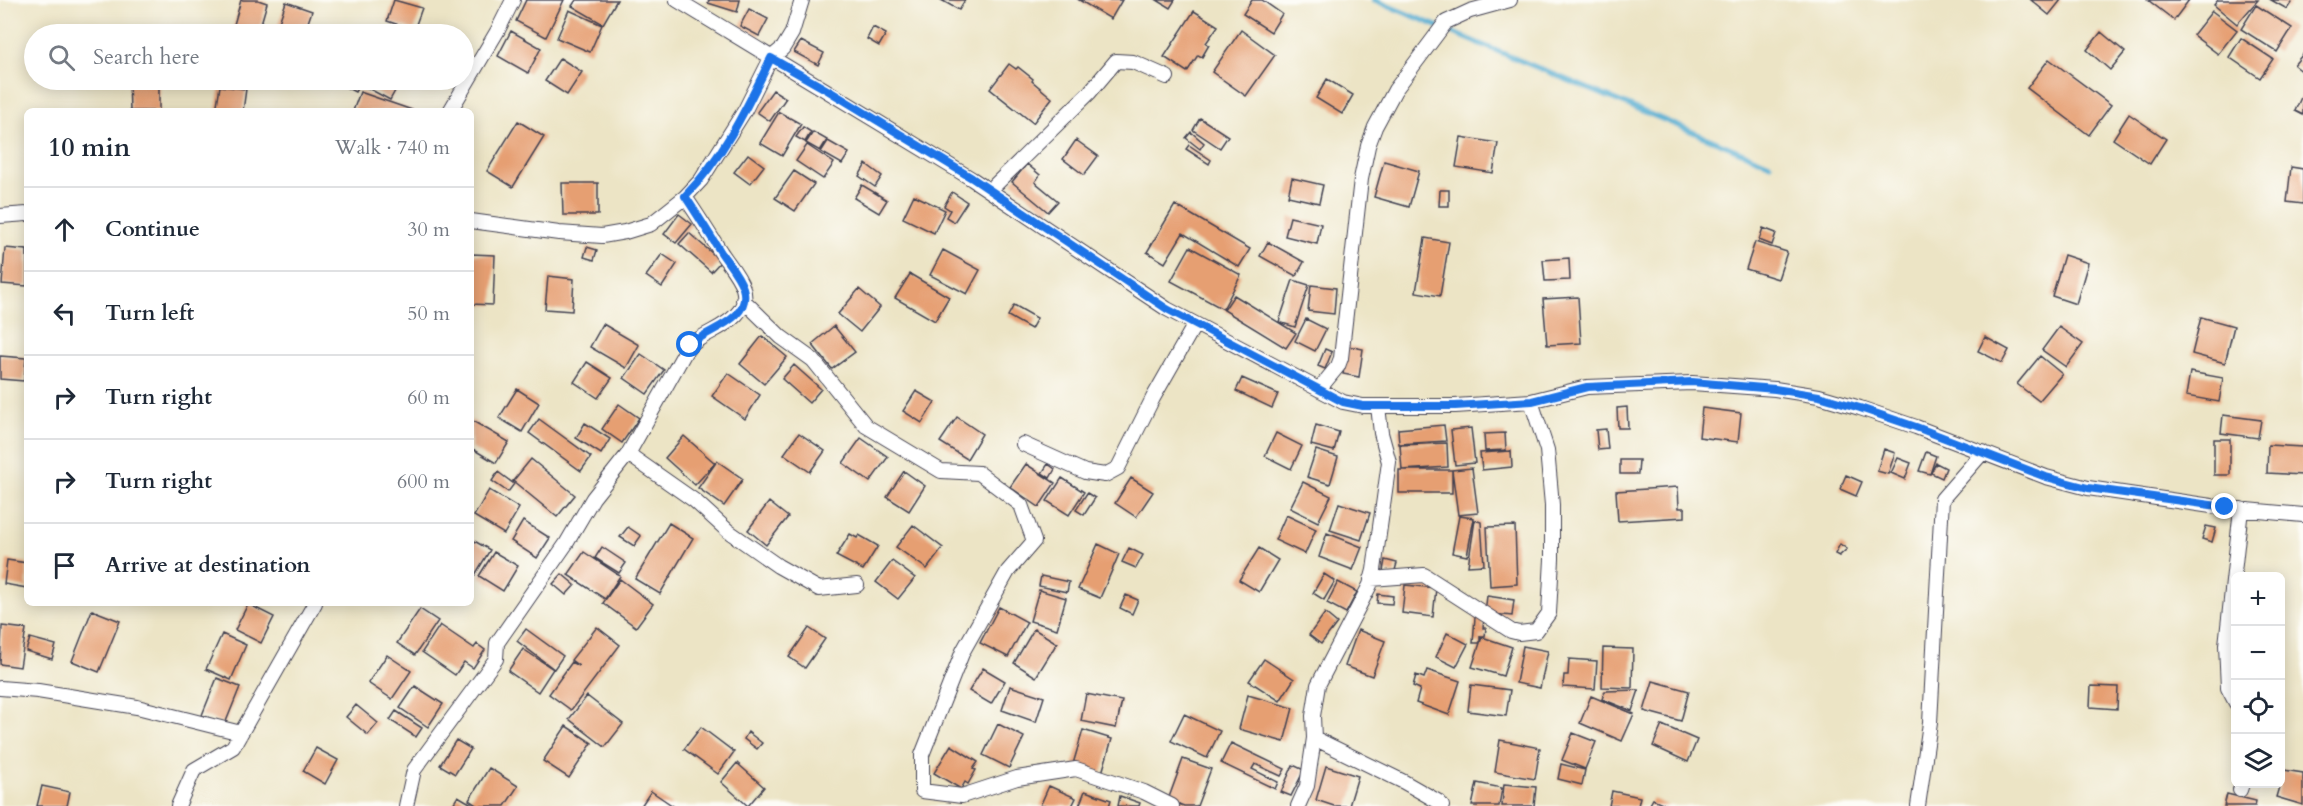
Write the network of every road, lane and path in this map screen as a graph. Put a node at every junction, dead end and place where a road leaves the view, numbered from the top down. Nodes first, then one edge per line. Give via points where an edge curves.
1 (513, 0) edge
2 (677, 0) edge
3 (802, 0) edge
4 (1510, 0) edge
5 (771, 58) junction
6 (474, 70) edge
7 (1167, 77) dead end
8 (462, 90) edge
9 (452, 108) edge
10 (990, 190) junction
11 (685, 196) junction
12 (24, 214) edge
13 (0, 216) edge
14 (474, 220) edge
15 (743, 300) junction
16 (1195, 324) junction
17 (1320, 390) junction
18 (1532, 401) junction
19 (1378, 406) junction
20 (1023, 444) dead end
21 (1983, 452) junction
22 (628, 454) junction
23 (2241, 509) junction
24 (2303, 515) edge
25 (1371, 579) junction
26 (857, 585) dead end
27 (313, 606) edge
28 (0, 688) edge
29 (2231, 694) edge
30 (241, 733) junction
31 (1314, 738) junction
32 (178, 806) edge
33 (406, 806) edge
34 (1172, 806) edge
35 (1298, 806) edge
36 (1442, 806) edge
37 (1917, 806) edge

1 - 6 street
2 - 5 street
3 - 5 street via 792,33
4 - 17 street via 1446,22 1395,90 1375,127 1361,179 1341,358
5 - 10 street
5 - 11 street via 724,145
7 - 10 street via 1133,62 1116,61 1089,93
8 - 9 street
10 - 16 street
11 - 14 street via 651,224 602,236
11 - 15 street via 739,274
12 - 13 street
15 - 22 street via 735,317 690,345
15 - 34 street via 781,338 813,360 866,426 941,471 979,473 1021,505 1034,541 1008,571 963,651 922,755 922,791 962,796 1017,778 1076,770 1144,792
16 - 17 street
16 - 20 street via 1118,468 1105,475 1085,472
17 - 19 street via 1343,402
18 - 19 street
18 - 21 street via 1587,387 1692,382 1775,389 1860,408
18 - 25 street via 1547,450 1552,505 1549,613 1536,631 1511,631 1424,574
19 - 25 street via 1389,462
21 - 23 street via 2046,477 2088,488
21 - 37 street via 1942,499 1930,723
22 - 26 street via 778,566 819,589
22 - 33 street via 593,498 497,644 496,659 414,770
23 - 24 street
23 - 29 street via 2226,645
25 - 31 street via 1318,685
27 - 30 street
28 - 30 street via 137,707
30 - 32 street via 233,747 194,770
31 - 35 street via 1307,786
31 - 36 street via 1404,782

